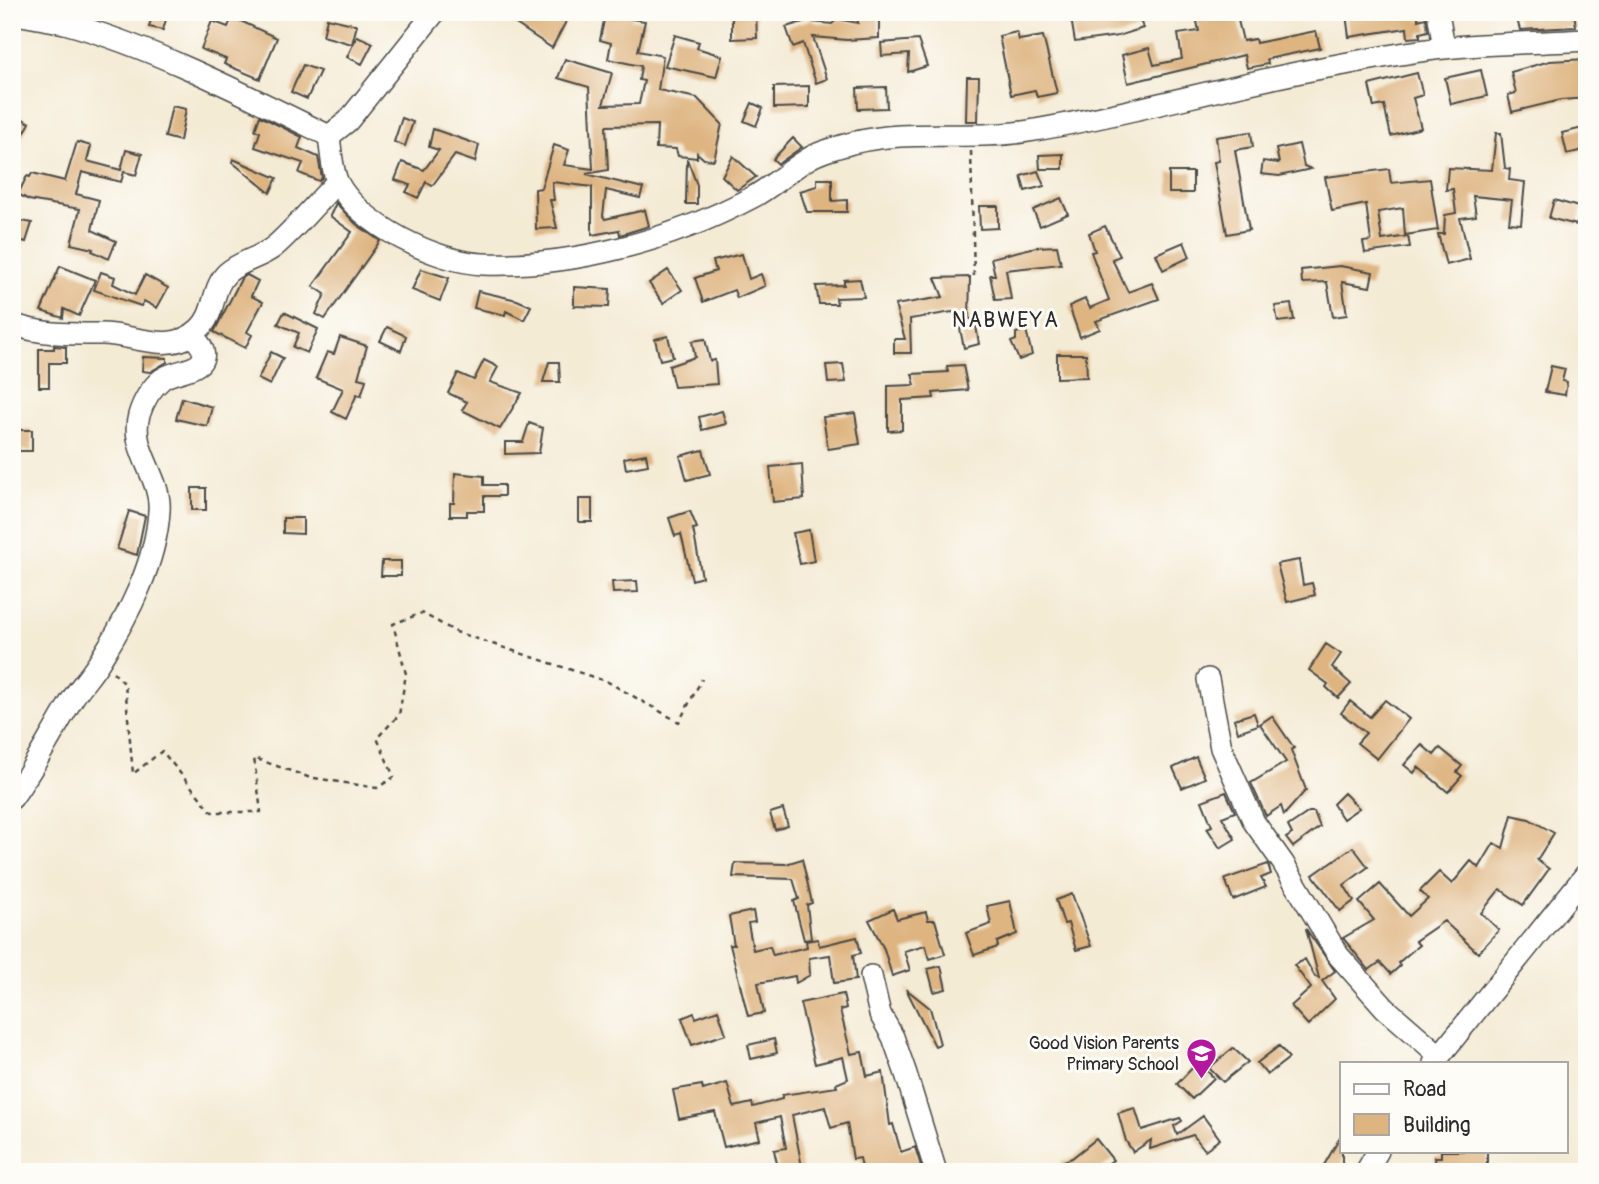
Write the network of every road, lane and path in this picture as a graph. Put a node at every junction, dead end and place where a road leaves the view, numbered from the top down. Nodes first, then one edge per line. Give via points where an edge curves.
1 (435, 12) edge
2 (1438, 12) edge
3 (12, 13) edge
4 (1587, 40) edge
5 (1444, 48) junction
6 (329, 136) junction
7 (971, 137) junction
8 (337, 182) junction
9 (974, 278) dead end
10 (12, 324) edge
11 (192, 335) junction
12 (101, 659) junction
13 (702, 679) dead end
14 (1208, 679) dead end
15 (12, 798) edge
16 (1587, 873) edge
17 (871, 976) dead end
18 (1436, 1059) edge
19 (1377, 1152) edge
20 (936, 1172) edge
21 (1366, 1172) edge

1 - 6 street via 348,121
2 - 5 street
3 - 6 street via 101,35 226,85
4 - 5 street
5 - 7 street via 1320,69 1104,118
6 - 8 street
7 - 8 street via 912,135 852,143 809,158 749,199 652,239 548,262 480,264 435,255 391,233 356,206
7 - 9 path
8 - 11 street via 273,247 220,281 209,317
10 - 11 street via 142,342 177,341
11 - 12 street via 204,357 199,364 161,380 145,398 138,417 141,454 160,508 157,532 139,589
12 - 13 path via 125,684 133,774 162,751 212,812 261,812 254,758 308,777 377,788 394,777 376,738 399,715 406,674 393,624 422,613 456,632 608,682 679,722
12 - 15 street
14 - 18 street via 1221,748 1254,821 1338,955
16 - 18 street
17 - 20 street
19 - 21 street

